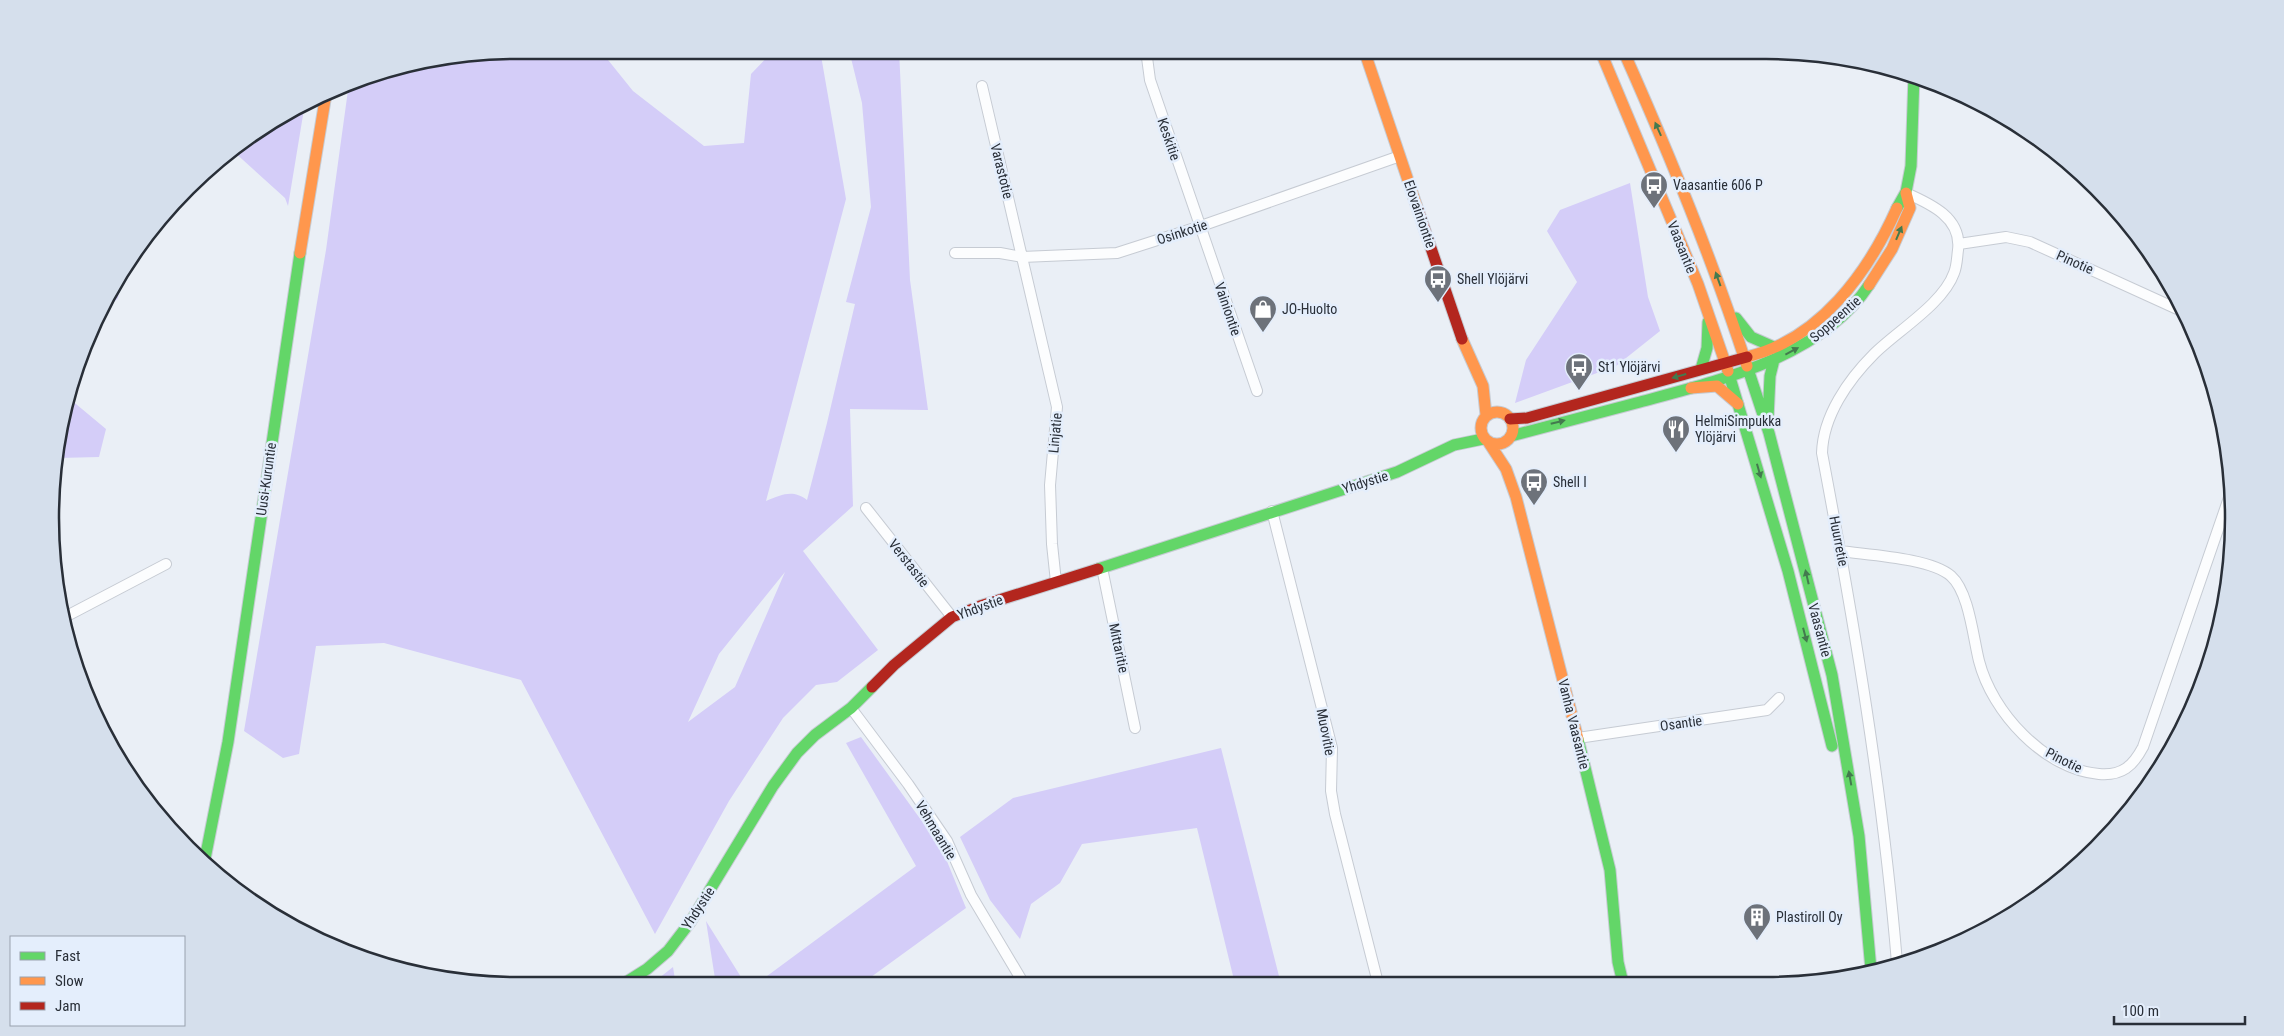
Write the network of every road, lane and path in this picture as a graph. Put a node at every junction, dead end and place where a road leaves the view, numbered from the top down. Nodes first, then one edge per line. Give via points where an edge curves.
1 (1147, 59) edge
2 (1367, 59) edge
3 (1604, 59) edge
4 (1627, 59) edge
5 (1914, 83) edge
6 (982, 86) dead end
7 (325, 102) edge
8 (1400, 156) junction
9 (1906, 194) junction
10 (1201, 226) junction
11 (1959, 244) junction
12 (954, 253) dead end
13 (1022, 257) junction
14 (1727, 304) junction
15 (2174, 308) edge
16 (1709, 313) junction
17 (1776, 348) junction
18 (1774, 360) junction
19 (1726, 362) junction
20 (1746, 364) junction
21 (1701, 369) junction
22 (1729, 374) junction
23 (1480, 378) junction
24 (1691, 388) junction
25 (1257, 391) dead end
26 (1739, 404) junction
27 (1485, 417) junction
28 (1508, 417) junction
29 (1769, 433) junction
30 (1509, 439) junction
31 (1486, 441) junction
32 (1454, 445) junction
33 (1506, 469) junction
34 (866, 508) dead end
35 (2225, 510) edge
36 (1272, 511) junction
37 (1841, 551) junction
38 (166, 564) dead end
39 (1102, 568) junction
40 (1056, 582) junction
41 (69, 615) edge
42 (952, 617) junction
43 (1779, 698) dead end
44 (851, 708) junction
45 (1135, 728) dead end
46 (1578, 738) junction
47 (206, 855) edge
48 (1864, 896) junction
49 (1897, 958) edge
50 (1871, 965) edge
51 (634, 977) edge
52 (1020, 977) edge
53 (1376, 977) edge
54 (1622, 977) edge

1 - 10 street, Keskitie via 1150,80
2 - 8 main road, Elovainiontie
3 - 16 main road, Vaasantie
14 -> 4 main road, Vaasantie via 1668,151
5 - 9 main road, Soppeentie
6 - 13 street, Varastotie
7 - 47 main road, Uusi-Kuruntie via 290,314 228,742
8 - 10 street, Osinkotie
8 - 23 main road, Elovainiontie via 1463,341
9 - 11 street, Huurretie via 1928,203 1951,221
9 - 17 main road, Soppeentie via 1864,272 1831,308
18 -> 9 main road, Soppeentie via 1823,332 1866,290 1892,249 1910,208
10 - 13 street, Osinkotie via 1117,253
10 - 25 street, Vainiontie
11 - 15 street, Pinotie via 2006,237 2030,242
11 - 37 street, Huurretie via 1955,272 1947,285 1913,321 1874,354 1829,417 1822,453
12 - 13 street, Osinkotie via 1000,253
13 - 40 street, Linjatie via 1057,407 1050,485
14 - 17 main road via 1751,337
14 - 20 main road, Vaasantie
16 - 19 main road, Vaasantie
16 - 21 main road via 1707,348
17 - 20 main road, Soppeentie
18 - 20 main road, Soppeentie
18 - 29 main road via 1768,395
19 - 20 main road, Soppeentie
19 - 21 main road
19 - 22 main road, Vaasantie
20 - 22 main road, Soppeentie
20 - 29 main road, Vaasantie
21 -> 28 main road via 1527,418
22 - 24 main road
22 - 26 main road, Vaasantie
23 - 27 main road, Elovainiontie via 1487,408
23 - 28 main road, Elovainiontie
24 - 26 main road via 1717,386
30 -> 24 main road
26 -> 48 main road, Vaasantie via 1822,702
27 - 28 main road via 1494,412
27 - 31 main road via 1480,430
27 - 32 main road, Yhdystie
28 - 30 main road via 1513,427
48 -> 29 main road, Vaasantie via 1859,836 1832,675
30 - 31 main road via 1499,445
30 - 33 main road, Vanha Vaasantie
31 - 32 main road, Yhdystie
31 - 33 main road, Vanha Vaasantie
32 - 36 main road, Yhdystie via 1397,472
33 - 46 main road, Vanha Vaasantie
34 - 42 street, Verstastie
35 - 37 street, Pinotie via 2143,747 2136,760 2124,771 2108,775 2092,774 2060,762 2030,740 2002,712 1985,681 1966,606 1951,576 1916,562
36 - 39 main road, Yhdystie
36 - 53 street, Muovitie via 1332,748 1335,814
37 - 49 street, Huurretie via 1870,727
38 - 41 street
39 - 40 main road, Yhdystie
39 - 45 street, Mittaritie
40 - 42 main road, Yhdystie
42 - 44 main road, Yhdystie via 894,665
43 - 46 street, Osantie via 1768,710
44 - 51 main road, Yhdystie via 797,752 691,921 668,951
44 - 52 street, Vehmaantie via 946,841 971,895
46 - 54 main road, Vanha Vaasantie via 1610,870
48 - 50 main road, Vaasantie

